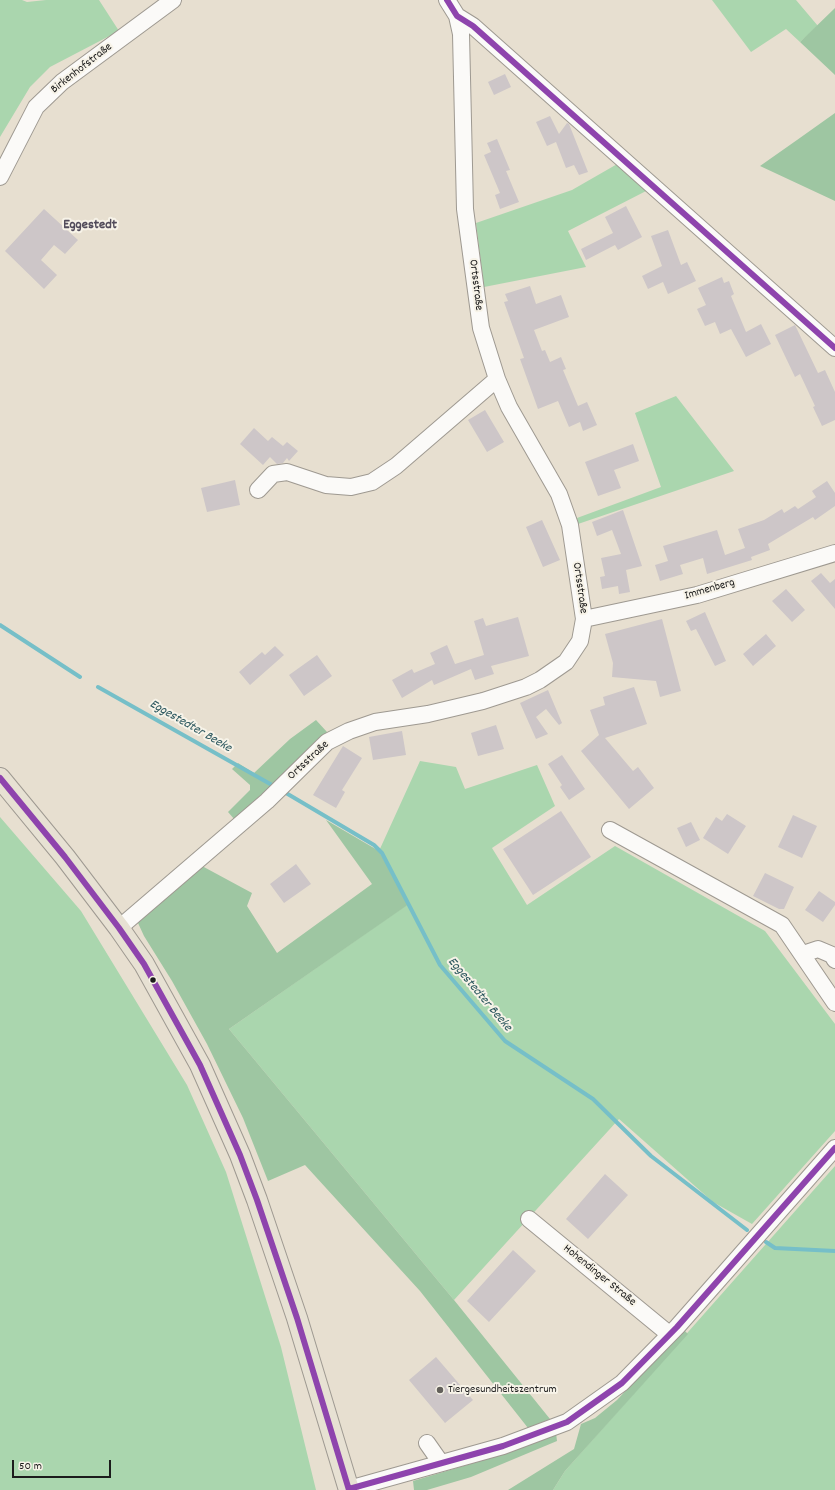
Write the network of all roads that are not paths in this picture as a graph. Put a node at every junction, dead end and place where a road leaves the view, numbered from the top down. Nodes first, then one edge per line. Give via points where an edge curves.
1 (173, 0) edge
2 (447, 0) edge
3 (456, 16) junction
4 (0, 177) edge
5 (835, 348) edge
6 (497, 380) junction
7 (258, 490) dead end
8 (835, 553) edge
9 (584, 619) junction
10 (0, 778) edge
11 (610, 830) dead end
12 (119, 928) junction
13 (803, 954) junction
14 (835, 960) edge
15 (835, 1003) edge
16 (835, 1148) edge
17 (529, 1219) dead end
18 (670, 1334) junction
19 (426, 1443) dead end
20 (441, 1464) junction
21 (349, 1489) edge

1 - 4 street, Birkenhofstraße via 62,82 36,107
2 - 3 street, Ortsstraße
3 - 5 street via 472,26
3 - 6 street, Ortsstraße via 461,34 465,209 481,328
6 - 7 street via 396,466 372,482 351,487 326,485 287,472 273,474
6 - 9 street, Ortsstraße via 509,407 561,500 570,525
8 - 9 street, Immenberg via 697,595
9 - 12 street, Ortsstraße via 580,641 566,662 526,687 483,701 428,714 375,722 327,742 267,801
10 - 12 main road via 66,857
11 - 13 street via 782,925
12 - 21 main road via 144,964 200,1064 240,1155 297,1318
13 - 14 street via 818,948 832,955
13 - 15 street
16 - 18 street
17 - 18 street, Hohendinger Straße
18 - 20 street via 622,1383 567,1422 503,1446
19 - 20 street
20 - 21 street

